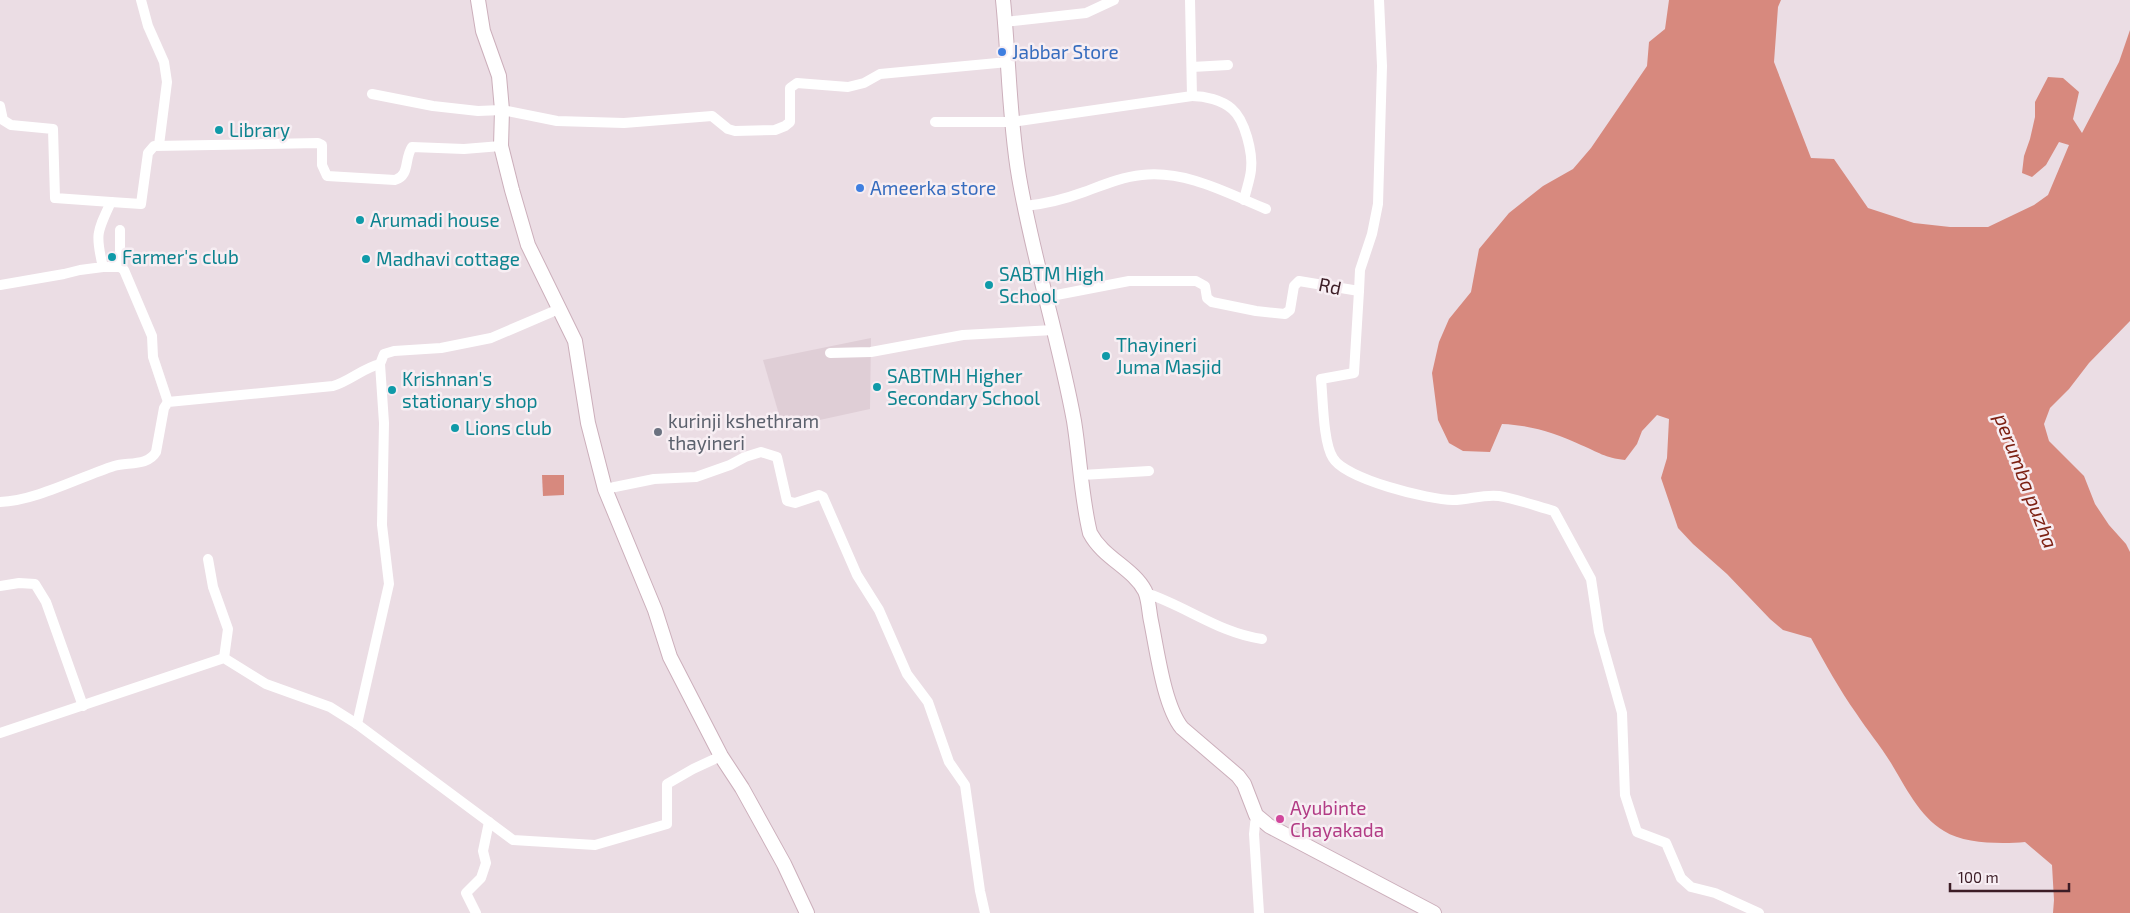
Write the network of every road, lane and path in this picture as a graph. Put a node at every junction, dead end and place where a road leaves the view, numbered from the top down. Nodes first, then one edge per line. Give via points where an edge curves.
1 (140, 0) edge
2 (478, 0) edge
3 (1003, 0) edge
4 (1114, 0) edge
5 (1190, 0) edge
6 (1379, 0) edge
7 (1005, 22) junction
8 (1008, 62) junction
9 (1228, 66) dead end
10 (1192, 67) junction
11 (372, 94) dead end
12 (1192, 96) junction
13 (0, 106) edge
14 (502, 110) junction
15 (935, 122) dead end
16 (1012, 122) junction
17 (159, 145) junction
18 (501, 146) junction
19 (1244, 200) junction
20 (111, 202) junction
21 (1025, 206) junction
22 (1266, 208) dead end
23 (120, 230) dead end
24 (103, 267) junction
25 (120, 267) junction
26 (0, 285) edge
27 (1359, 292) junction
28 (1046, 297) junction
29 (559, 309) junction
30 (1054, 330) junction
31 (830, 353) dead end
32 (380, 364) junction
33 (168, 402) junction
34 (1149, 472) dead end
35 (1082, 475) junction
36 (605, 489) junction
37 (0, 502) edge
38 (208, 559) dead end
39 (0, 586) edge
40 (1146, 593) junction
41 (1262, 639) dead end
42 (224, 658) junction
43 (83, 706) junction
44 (357, 724) junction
45 (0, 733) edge
46 (721, 756) junction
47 (1256, 815) junction
48 (489, 822) junction
49 (476, 913) edge
50 (807, 913) edge
51 (986, 913) edge
52 (1259, 913) edge
53 (1434, 913) edge
54 (1759, 913) edge

1 - 17 street via 164,62 166,76
2 - 14 main road via 483,31 499,76
3 - 7 main road
4 - 7 street via 1086,13
5 - 10 street
6 - 27 street, Rd via 1382,66 1378,204 1360,270
7 - 8 main road
8 - 14 street via 886,73 848,88 797,83 790,88 790,122 775,130 735,131 712,116 624,123 557,121
8 - 16 main road
9 - 10 street
10 - 12 street
11 - 14 street via 440,107
12 - 16 street
12 - 19 street via 1206,96 1232,109 1245,131 1252,158
13 - 20 street via 3,120 11,125 53,129 56,198
14 - 18 main road
15 - 16 street
16 - 21 main road
17 - 18 street via 318,143 322,145 322,165 327,176 395,180 405,174 408,152 412,147 464,149
17 - 20 street via 148,153 141,204
18 - 29 main road via 528,245
19 - 21 street via 1189,179 1143,174 1067,198
19 - 22 street
20 - 24 street via 100,223 98,236
21 - 28 main road
23 - 25 street
24 - 25 street
24 - 26 street
25 - 33 street via 152,336 153,357
27 - 28 street, Rd via 1299,280 1294,286 1290,310 1285,314 1212,302 1207,298 1205,286 1196,281 1129,281
27 - 54 street via 1354,373 1321,379 1328,444 1333,458 1352,472 1393,489 1453,500 1500,496 1554,511 1591,579 1600,632 1622,712 1625,795 1638,832 1666,843 1681,878 1691,886
28 - 30 main road
29 - 32 street via 491,338 384,354
29 - 36 main road via 575,341 588,422
30 - 31 street via 963,335 871,352
30 - 35 main road via 1074,420
32 - 33 street via 333,386
32 - 44 street via 384,423 382,525 390,584
33 - 37 street via 153,458 116,466 29,497
34 - 35 street
35 - 40 main road via 1086,516 1095,544
36 - 46 main road via 655,610 670,657
36 - 51 street via 654,479 696,477 761,452 777,457 787,501 795,503 818,495 823,497 856,575 879,610 907,674 928,702 949,762 965,784
38 - 42 street via 213,587 228,629
39 - 43 street via 35,584 46,602
40 - 41 street via 1180,606 1211,624
40 - 47 main road via 1160,668 1175,719 1238,776
42 - 43 street
42 - 44 street via 266,684 330,707
43 - 45 street
44 - 48 street
46 - 48 street via 667,784 667,824 595,845 513,840
46 - 50 main road via 780,856
47 - 52 street via 1254,834
47 - 53 main road via 1269,826
48 - 49 street via 483,851 486,864 481,878 466,893

